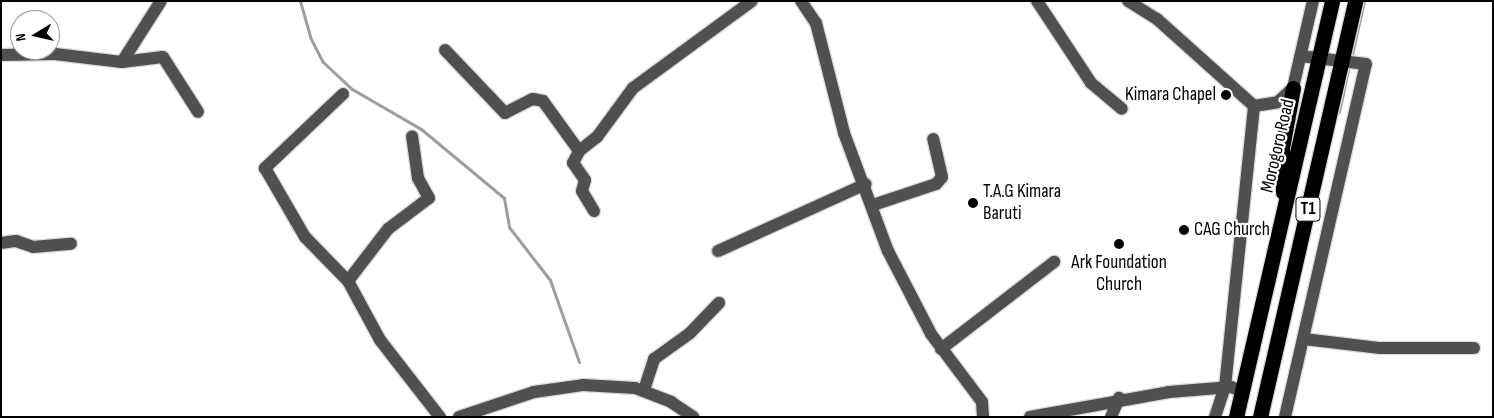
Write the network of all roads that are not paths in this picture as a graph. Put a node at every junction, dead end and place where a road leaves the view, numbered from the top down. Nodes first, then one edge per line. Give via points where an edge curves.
1 (161, 1) edge
2 (752, 1) edge
3 (801, 1) edge
4 (1037, 1) edge
5 (1128, 1) edge
6 (1313, 1) edge
7 (1332, 1) edge
8 (1355, 1) edge
9 (445, 50) dead end
10 (1, 55) edge
11 (1300, 56) junction
12 (1319, 60) junction
13 (122, 62) junction
14 (1341, 64) junction
15 (1293, 88) junction
16 (343, 94) dead end
17 (1254, 106) junction
18 (1122, 109) dead end
19 (198, 112) dead end
20 (412, 136) dead end
21 (933, 139) dead end
22 (579, 151) junction
23 (866, 184) junction
24 (873, 205) junction
25 (594, 210) dead end
26 (1283, 214) junction
27 (1, 243) edge
28 (71, 244) dead end
29 (718, 251) dead end
30 (1054, 262) dead end
31 (348, 281) junction
32 (718, 302) dead end
33 (1304, 340) junction
34 (941, 348) junction
35 (1474, 348) dead end
36 (1225, 387) junction
37 (644, 390) junction
38 (1242, 391) junction
39 (1118, 398) junction
40 (440, 417) edge
41 (459, 417) edge
42 (693, 417) edge
43 (983, 417) edge
44 (1030, 417) edge
45 (1111, 417) edge
46 (1215, 417) edge
47 (1236, 417) edge
48 (1260, 417) edge
49 (1285, 417) edge

1 - 13 street
2 - 22 street via 633,88 596,137
3 - 23 street via 816,23 844,133
4 - 18 street via 1091,82
5 - 17 street via 1157,19
6 - 11 street
7 - 12 highway, Morogoro Road / T1
8 - 14 highway, T1
9 - 22 street via 505,113 533,99 543,101
10 - 13 street via 46,53
11 - 12 street
11 - 15 street
12 - 14 street
12 - 26 highway, Morogoro Road / T1
13 - 19 street via 163,57
14 - 33 street via 1366,64
14 - 48 highway, T1
15 - 17 street via 1278,102
15 - 26 highway via 1282,148
16 - 31 street via 265,168 305,238
17 - 36 street
20 - 31 street via 418,178 429,198 388,229
21 - 24 street via 942,177 936,184
22 - 25 street via 573,163 585,180 582,191
23 - 24 street
23 - 29 street
24 - 34 street via 897,271
26 - 38 highway, Morogoro Road / T1
27 - 28 street via 16,241 33,247
30 - 34 street
31 - 40 street via 380,340
32 - 37 street via 690,333 654,359
33 - 35 street via 1380,348
33 - 49 street
34 - 43 street via 982,402
36 - 38 street
36 - 39 street
36 - 46 street
37 - 41 street via 619,385 560,387
37 - 42 street
38 - 47 highway, Morogoro Road / T1
39 - 44 street
39 - 45 street

